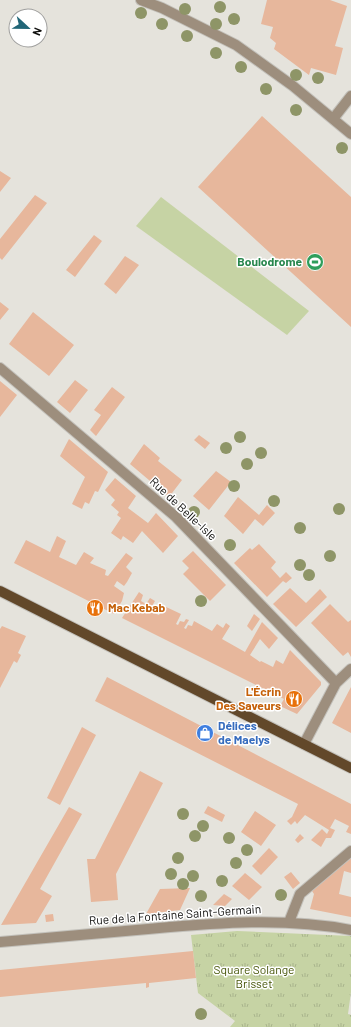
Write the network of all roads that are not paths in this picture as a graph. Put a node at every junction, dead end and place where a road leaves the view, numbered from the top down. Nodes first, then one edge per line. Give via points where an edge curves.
1 (141, 0) edge
2 (351, 96) edge
3 (333, 120) junction
4 (351, 134) edge
5 (0, 368) edge
6 (0, 591) edge
7 (351, 669) edge
8 (336, 683) junction
9 (304, 744) junction
10 (351, 768) edge
11 (351, 851) edge
12 (289, 922) junction
13 (351, 930) edge
14 (0, 942) edge

1 - 3 street via 236,45 293,86
2 - 3 street
3 - 4 street
5 - 8 street, Rue de Belle-Isle via 176,517
6 - 9 main road
7 - 8 street
8 - 9 street
9 - 10 main road
11 - 12 street via 300,894
12 - 13 street, Rue de la Fontaine Saint-Germain
12 - 14 street, Rue de la Fontaine Saint-Germain via 244,921

